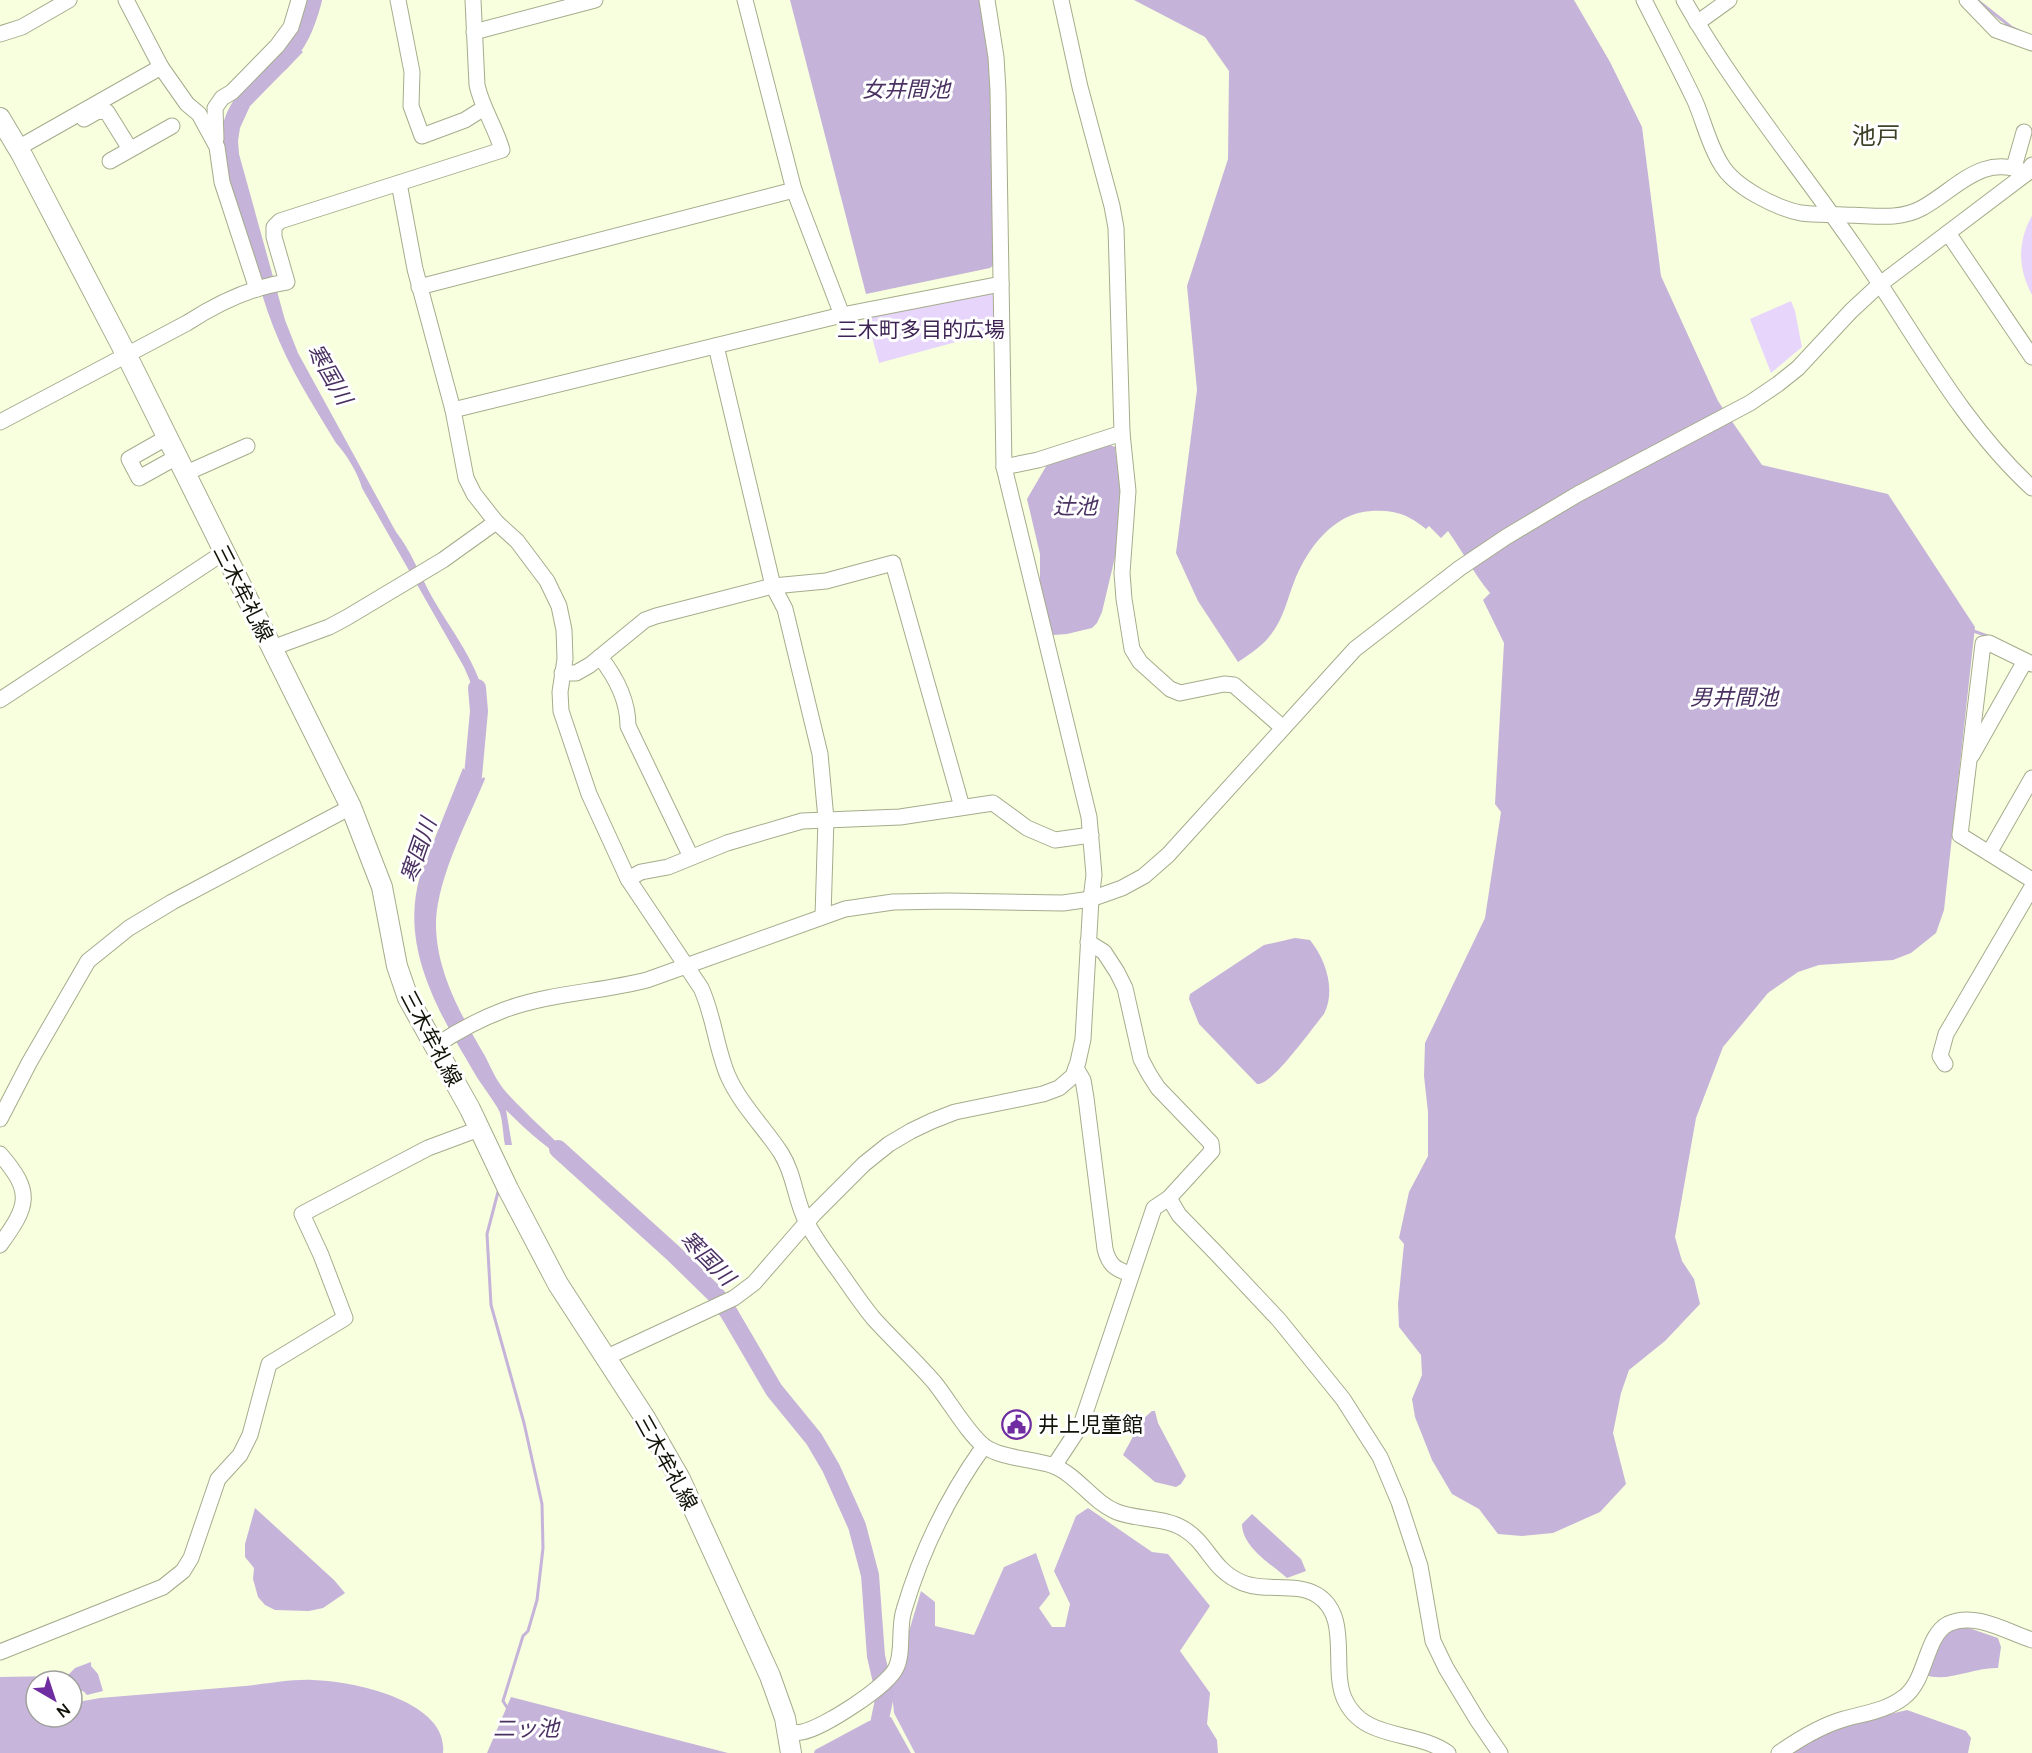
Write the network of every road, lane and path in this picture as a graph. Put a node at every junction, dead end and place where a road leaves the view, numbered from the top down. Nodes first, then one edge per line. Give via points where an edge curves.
1 (69, 0) edge
2 (126, 0) edge
3 (299, 0) edge
4 (398, 0) edge
5 (473, 0) edge
6 (595, 0) edge
7 (745, 0) edge
8 (987, 0) edge
9 (1061, 0) edge
10 (1644, 0) edge
11 (1684, 0) edge
12 (1729, 0) edge
13 (1966, 0) edge
14 (1697, 23) junction
15 (474, 32) junction
16 (0, 34) edge
17 (2032, 43) edge
18 (161, 67) junction
19 (484, 108) junction
20 (0, 118) edge
21 (172, 126) dead end
22 (2024, 132) dead end
23 (217, 147) junction
24 (130, 149) junction
25 (20, 151) junction
26 (110, 161) dead end
27 (2024, 169) edge
28 (399, 183) junction
29 (794, 190) junction
30 (1831, 214) junction
31 (1948, 232) junction
32 (1001, 284) junction
33 (1879, 285) junction
34 (419, 287) junction
35 (257, 289) junction
36 (842, 315) junction
37 (716, 346) junction
38 (126, 354) junction
39 (2032, 357) edge
40 (453, 410) junction
41 (0, 422) edge
42 (1122, 433) junction
43 (166, 438) junction
44 (247, 446) dead end
45 (180, 466) junction
46 (1004, 467) junction
47 (2032, 488) edge
48 (496, 522) junction
49 (223, 553) junction
50 (773, 586) junction
51 (272, 648) junction
52 (600, 657) junction
53 (2029, 662) edge
54 (562, 673) junction
55 (0, 699) edge
56 (1283, 728) junction
57 (1968, 762) junction
58 (2032, 778) edge
59 (351, 807) junction
60 (963, 807) junction
61 (826, 819) junction
62 (1091, 835) junction
63 (1989, 853) junction
64 (691, 857) junction
65 (628, 879) junction
66 (2032, 880) edge
67 (2032, 887) edge
68 (1090, 899) junction
69 (824, 916) junction
70 (1088, 942) junction
71 (687, 967) junction
72 (442, 1042) junction
73 (1946, 1064) dead end
74 (1076, 1068) junction
75 (0, 1119) edge
76 (479, 1129) junction
77 (0, 1154) edge
78 (1169, 1197) junction
79 (807, 1223) junction
80 (0, 1245) edge
81 (1130, 1275) junction
82 (605, 1358) junction
83 (984, 1446) junction
84 (1054, 1466) junction
85 (2032, 1640) edge
86 (0, 1652) edge
87 (790, 1744) edge
88 (1448, 1753) edge
89 (1500, 1753) edge
90 (1779, 1753) edge

1 - 16 street via 22,27
2 - 18 street
3 - 23 street via 291,27 277,46 215,108
4 - 19 street via 412,72 411,106 422,136 465,120
5 - 15 street
6 - 15 street
7 - 29 street
8 - 32 street via 998,92
9 - 42 street via 1116,228
10 - 30 street via 1695,102 1721,165 1737,182 1783,207 1801,213
11 - 14 street
12 - 14 street
13 - 17 street via 1996,30
14 - 30 street
15 - 19 street via 477,86
18 - 23 street via 187,104 199,114
18 - 25 street
19 - 28 street via 502,150
20 - 25 main road, 三木牟礼線
21 - 24 street
22 - 27 street
23 - 35 street via 222,182
24 - 25 street via 108,112 98,111
24 - 26 street
25 - 38 main road, 三木牟礼線
27 - 30 street via 1981,170 1920,209 1899,215 1884,218
27 - 31 street
28 - 34 street
28 - 35 street via 280,221 274,227 274,237 288,282
29 - 34 street
29 - 36 street
30 - 33 street
31 - 33 street
31 - 39 street
32 - 36 street
32 - 46 street
33 - 47 street via 1972,422
33 - 56 street via 1798,369 1750,403 1547,512 1460,568 1355,649
34 - 40 street
35 - 38 street via 215,305
36 - 37 street
37 - 40 street
37 - 50 street
38 - 41 street
38 - 43 main road, 三木牟礼線
40 - 48 street via 466,478
42 - 46 street
42 - 56 street via 1128,491 1122,573 1132,649 1140,662 1170,688 1180,693 1234,685
43 - 45 main road, 三木牟礼線
43 - 45 street via 129,459 139,478
44 - 45 street
45 - 49 main road, 三木牟礼線
46 - 62 street
48 - 51 street via 428,569 329,627
48 - 54 street via 517,541 547,581 559,606 564,630
49 - 51 main road, 三木牟礼線
49 - 55 street
50 - 52 street via 645,620
50 - 60 street via 826,581 893,563
50 - 61 street via 785,609 820,754
51 - 59 main road, 三木牟礼線
52 - 54 street via 576,673
52 - 64 street via 612,672 628,713 628,726
53 - 57 street
53 - 57 street via 1989,643 1983,644
54 - 65 street via 561,711 570,743
56 - 68 street via 1168,855 1137,880
57 - 63 street via 1960,835
58 - 63 street
59 - 72 main road, 三木牟礼線 via 382,886 397,966 408,998
59 - 75 street via 129,928 88,961
60 - 61 street via 900,817
60 - 62 street via 993,803 1027,828 1055,840
61 - 64 street via 802,821
61 - 69 street
62 - 68 street via 1094,874
63 - 66 street
64 - 65 street
65 - 71 street
67 - 73 street via 1946,1034 1940,1056
68 - 69 street via 1063,903 893,902
68 - 70 street
69 - 71 street
70 - 74 street via 1083,1039
70 - 78 street via 1104,952 1121,980 1141,1059 1149,1074 1210,1143 1212,1151
71 - 72 street via 618,987 504,1010
71 - 79 street via 710,1007 728,1076 790,1168
72 - 76 main road, 三木牟礼線
74 - 79 street via 1059,1088 955,1112 911,1131 864,1164
74 - 81 street via 1083,1080 1108,1262
76 - 82 main road, 三木牟礼線 via 558,1284
76 - 86 street via 428,1148 302,1214 345,1318 269,1364 250,1435 240,1455 218,1479 183,1571 163,1587
77 - 80 street via 18,1178 24,1204
78 - 81 street via 1154,1208
78 - 89 street via 1179,1215 1279,1320 1329,1382 1380,1457 1420,1566 1433,1641
79 - 82 street via 754,1283 734,1298
79 - 83 street via 872,1316 935,1383
81 - 84 street via 1081,1425
82 - 87 main road, 三木牟礼線 via 680,1479 770,1676
83 - 84 street
83 - 87 street via 931,1537 901,1618 899,1658 890,1677 860,1701 802,1732
84 - 88 street via 1115,1511 1174,1523 1187,1530 1220,1570 1233,1578 1248,1585 1316,1594 1332,1611 1337,1626 1339,1679 1352,1712 1364,1724 1385,1733 1431,1742
85 - 90 street via 1977,1621 1947,1624 1937,1634 1917,1683 1906,1696 1879,1710 1812,1732

